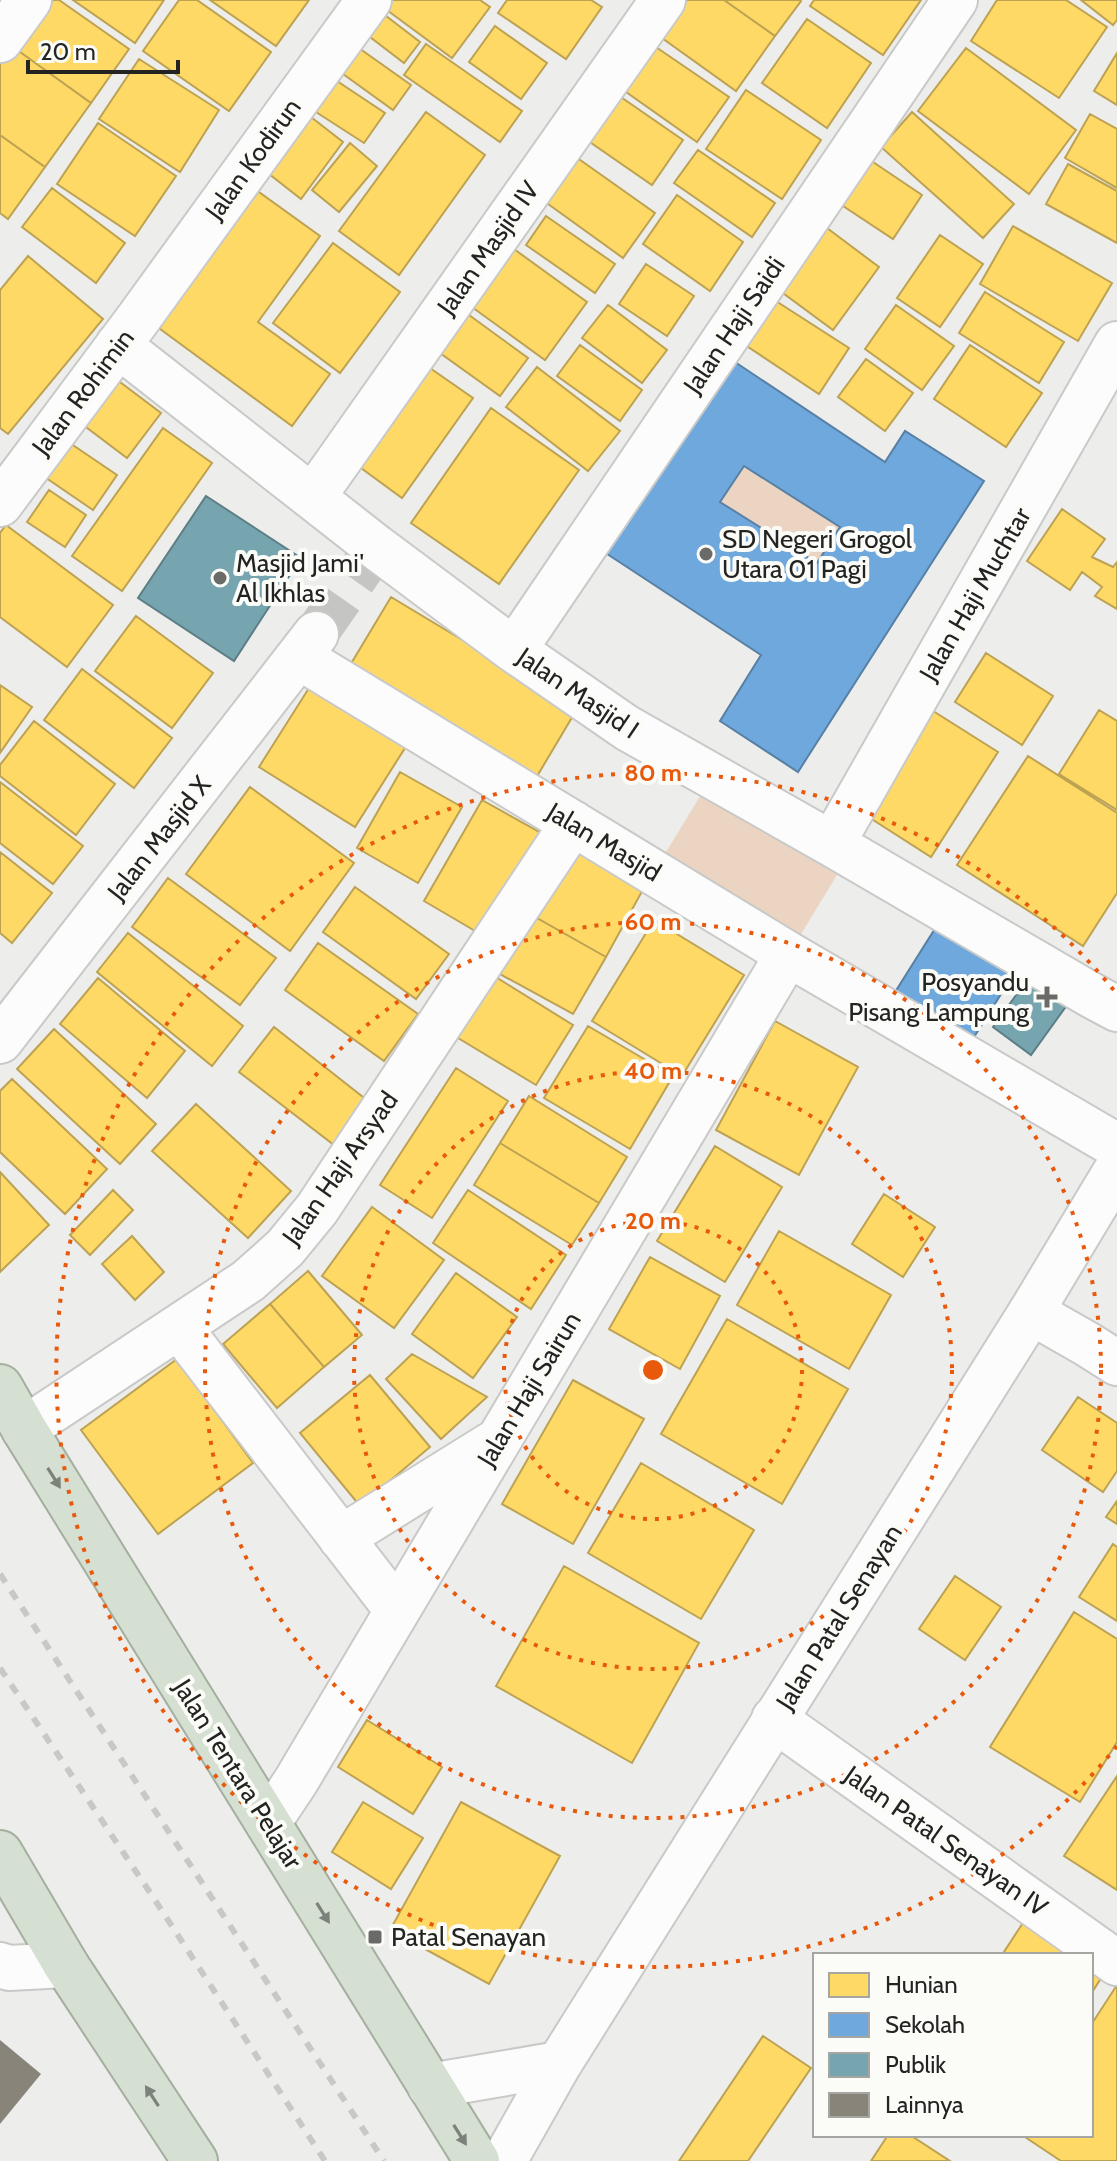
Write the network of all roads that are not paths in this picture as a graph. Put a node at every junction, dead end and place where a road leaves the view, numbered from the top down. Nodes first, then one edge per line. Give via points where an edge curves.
1 (29, 0) edge
2 (369, 0) edge
3 (663, 0) edge
4 (955, 0) edge
5 (0, 40) edge
6 (128, 332) junction
7 (1117, 344) edge
8 (313, 497) junction
9 (0, 504) edge
10 (308, 645) joint
11 (514, 650) junction
12 (573, 823) junction
13 (832, 844) junction
14 (788, 954) junction
15 (1117, 1009) edge
16 (0, 1041) edge
17 (1117, 1146) edge
18 (1117, 1169) edge
19 (1031, 1312) junction
20 (179, 1327) junction
21 (1117, 1363) edge
22 (0, 1387) edge
23 (24, 1429) junction
24 (498, 1440) junction
25 (341, 1538) junction
26 (397, 1610) junction
27 (774, 1719) junction
28 (268, 1823) junction
29 (0, 1853) edge
30 (1117, 1963) edge
31 (0, 1965) edge
32 (66, 1965) junction
33 (559, 2064) junction
34 (430, 2086) junction
35 (195, 2161) edge
36 (477, 2161) edge
37 (504, 2161) edge

1 - 5 street
2 - 6 street, Jalan Kodirun
3 - 8 street, Jalan Masjid IV
4 - 11 street, Jalan Haji Saidi
6 - 8 street, Jalan Masjid I
6 - 9 street, Jalan Rohimin
7 - 13 street, Jalan Haji Muchtar
8 - 11 street, Jalan Masjid I via 374,551
10 - 12 street, Jalan Masjid
10 - 16 street, Jalan Masjid X
11 - 13 street, Jalan Masjid I via 627,728
12 - 14 street, Jalan Masjid
12 - 20 street, Jalan Haji Arsyad via 317,1209 248,1281
13 - 15 street, Jalan Masjid I
14 - 17 street, Jalan Masjid
14 - 24 street, Jalan Haji Sairun
18 - 19 street, Jalan Patal Senayan
19 - 21 street
19 - 27 street, Jalan Patal Senayan
20 - 23 street, Jalan Haji Arsyad
20 - 25 street
22 - 23 highway, Jalan Tentara Pelajar
23 -> 28 highway, Jalan Tentara Pelajar
24 - 25 street
24 - 26 street, Jalan Haji Sairun
25 - 26 street
26 - 28 street, Jalan Haji Sairun
27 - 30 street, Jalan Patal Senayan IV
27 - 33 street, Jalan Patal Senayan
28 -> 34 highway, Jalan Tentara Pelajar
29 - 32 highway
31 - 32 street
35 -> 32 highway
33 - 34 street
33 - 37 street, Jalan Patal Senayan
34 -> 36 highway, Jalan Tentara Pelajar

